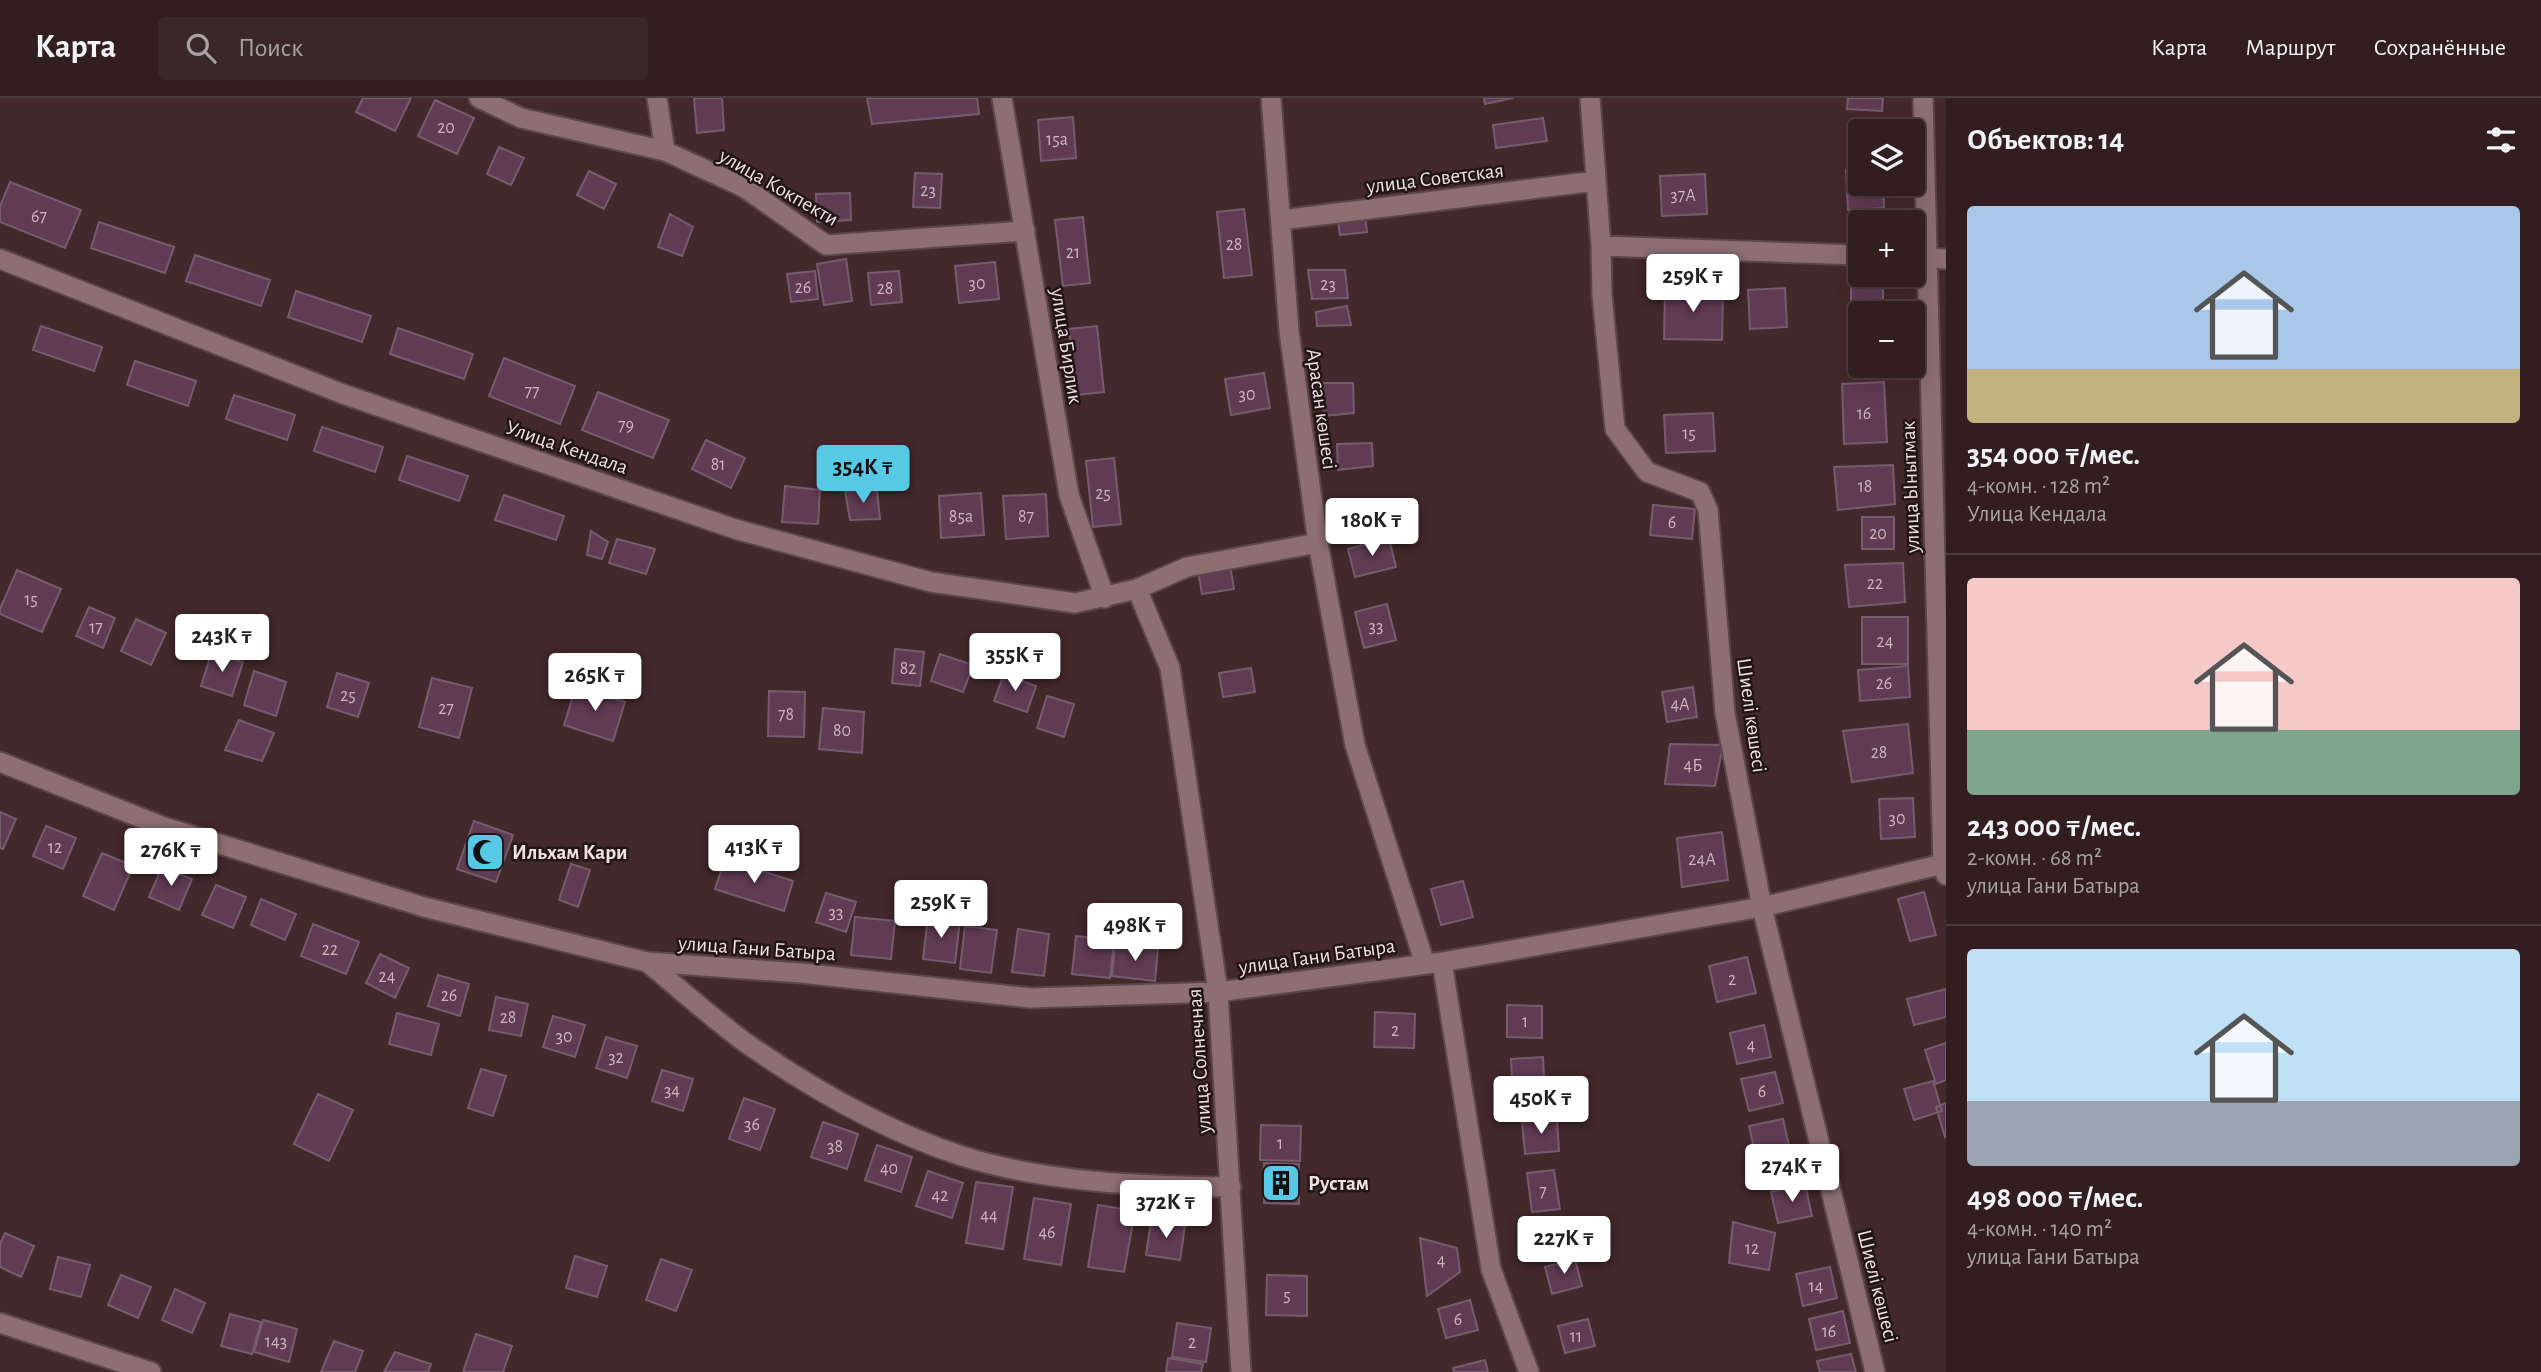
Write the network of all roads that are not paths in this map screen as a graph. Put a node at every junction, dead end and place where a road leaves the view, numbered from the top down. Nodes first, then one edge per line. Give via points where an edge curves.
1 (479, 98) edge
2 (657, 98) edge
3 (1002, 98) edge
4 (1271, 98) edge
5 (1590, 98) edge
6 (1923, 98) edge
7 (665, 151) junction
8 (1596, 181) junction
9 (1281, 220) junction
10 (1025, 231) junction
11 (1601, 246) junction
12 (1848, 255) edge
13 (1928, 258) edge
14 (0, 259) edge
15 (1318, 543) junction
16 (1137, 589) junction
17 (1105, 597) junction
18 (0, 762) edge
19 (1945, 869) edge
20 (1762, 907) junction
21 (647, 962) junction
22 (1434, 963) junction
23 (1218, 992) junction
24 (1231, 1187) junction
25 (0, 1322) edge
26 (151, 1372) edge
27 (1241, 1372) edge
28 (1529, 1372) edge
29 (1875, 1372) edge

1 - 7 street, улица Кокпекти via 521,118
2 - 7 street
3 - 10 street, улица Бирлик
4 - 9 street, Арасан көшесі
5 - 8 street, Шиелі көшесі
6 - 13 street, улица Ынытмак
7 - 10 street, улица Кокпекти via 745,188 826,245
8 - 9 street, улица Советская
8 - 11 street, Шиелі көшесі
9 - 15 street, Арасан көшесі via 1289,331
10 - 17 street, улица Бирлик via 1069,495
11 - 12 street
11 - 20 street, Шиелі көшесі via 1615,429 1647,472 1700,492 1708,510 1725,713
13 - 19 street, улица Ынытмак
14 - 17 street, Улица Кендала via 343,394 735,529 931,582 1075,603
15 - 16 street, Улица Кендала via 1187,567
15 - 22 street, Арасан көшесі via 1355,745
16 - 17 street, Улица Кендала
16 - 23 street, улица Солнечная via 1170,668
18 - 21 street, улица Гани Батыра via 164,827 424,907
19 - 20 street, улица Гани Батыра
20 - 22 street, улица Гани Батыра
20 - 29 street, Шиелі көшесі
21 - 23 street, улица Гани Батыра via 1031,998
21 - 24 street, улица Гани Батыра via 744,1041 801,1080 917,1139 964,1156 1083,1180
22 - 23 street, улица Гани Батыра
22 - 28 street, Арасан көшесі via 1491,1269
23 - 24 street, улица Солнечная
24 - 27 street, улица Солнечная
25 - 26 street

